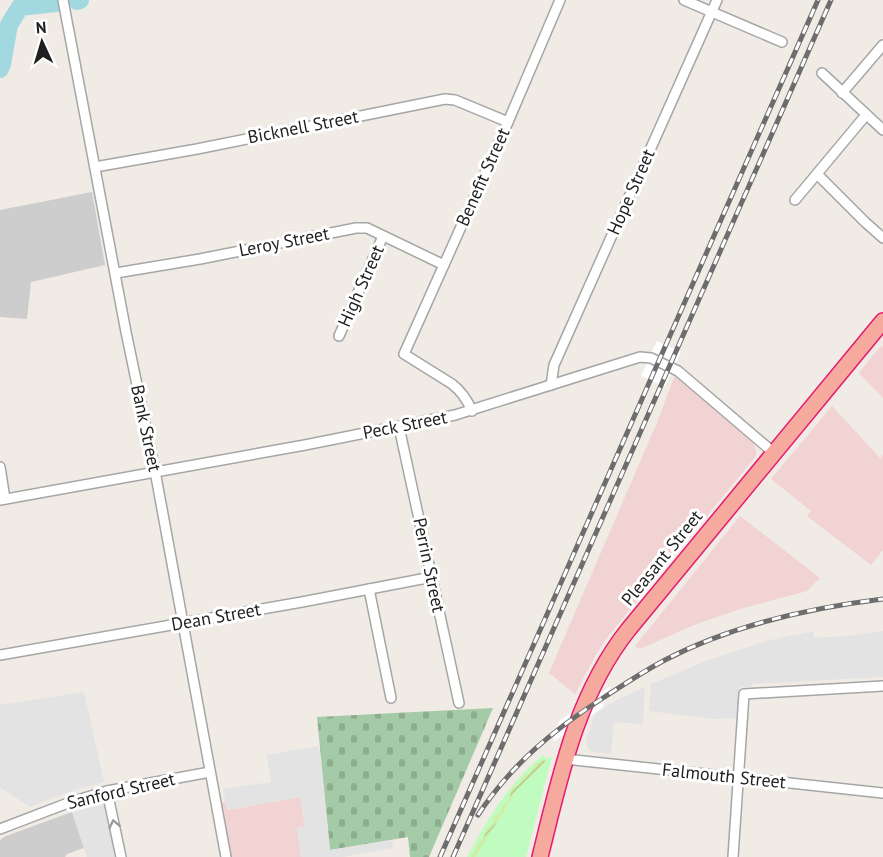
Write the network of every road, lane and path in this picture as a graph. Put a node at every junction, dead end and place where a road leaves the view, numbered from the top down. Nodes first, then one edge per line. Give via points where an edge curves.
1 (63, 0) edge
2 (560, 0) edge
3 (684, 0) edge
4 (717, 0) edge
5 (712, 12) junction
6 (782, 42) dead end
7 (883, 45) edge
8 (822, 73) dead end
9 (842, 93) junction
10 (866, 115) junction
11 (508, 122) junction
12 (883, 130) edge
13 (95, 167) junction
14 (817, 174) junction
15 (795, 200) dead end
16 (383, 236) junction
17 (883, 238) edge
18 (444, 265) junction
19 (116, 273) junction
20 (883, 321) edge
21 (339, 336) dead end
22 (551, 385) junction
23 (472, 411) junction
24 (399, 427) junction
25 (774, 453) junction
26 (0, 467) edge
27 (155, 471) junction
28 (3, 499) edge
29 (432, 577) junction
30 (369, 590) junction
31 (184, 622) junction
32 (0, 655) edge
33 (883, 686) edge
34 (391, 698) dead end
35 (459, 703) dead end
36 (565, 759) junction
37 (210, 772) junction
38 (739, 778) junction
39 (107, 790) junction
40 (883, 793) edge
41 (0, 829) edge
42 (121, 857) edge
43 (226, 857) edge
44 (540, 857) edge
45 (733, 857) edge

1 - 13 street, Bank Street
2 - 11 street, Benefit Street
3 - 5 street
4 - 5 street, Hope Street
5 - 6 street
5 - 22 street, Hope Street via 554,365
7 - 9 street
8 - 9 street
9 - 10 street
10 - 12 street
10 - 14 street
11 - 13 street, Bicknell Street via 445,99
11 - 18 street, Benefit Street
13 - 19 street, Bank Street
14 - 15 street
14 - 17 street
16 - 18 street, Leroy Street
16 - 19 street, Leroy Street via 367,228 356,228
16 - 21 street, High Street
18 - 23 street, Benefit Street via 404,354 459,389
19 - 27 street, Bank Street
20 - 25 highway, Pleasant Street
22 - 23 street, Peck Street
22 - 25 street, Peck Street via 636,357 647,357 678,371
23 - 24 street, Peck Street
24 - 27 street, Peck Street
24 - 29 street, Perrin Street
25 - 36 highway, Pleasant Street via 614,650 586,701
26 - 28 street
27 - 28 street, Peck Street
27 - 31 street, Bank Street
29 - 30 street, Dean Street
29 - 35 street, Perrin Street
30 - 31 street, Dean Street
30 - 34 street
31 - 32 street, Dean Street
31 - 37 street, Bank Street
33 - 38 street via 744,694
36 - 38 street, Falmouth Street
36 - 44 highway, Pleasant Street
37 - 39 street, Sanford Street
37 - 43 street, Bank Street
38 - 40 street, Falmouth Street
38 - 45 street
39 - 41 street, Sanford Street
42 -> 39 street

